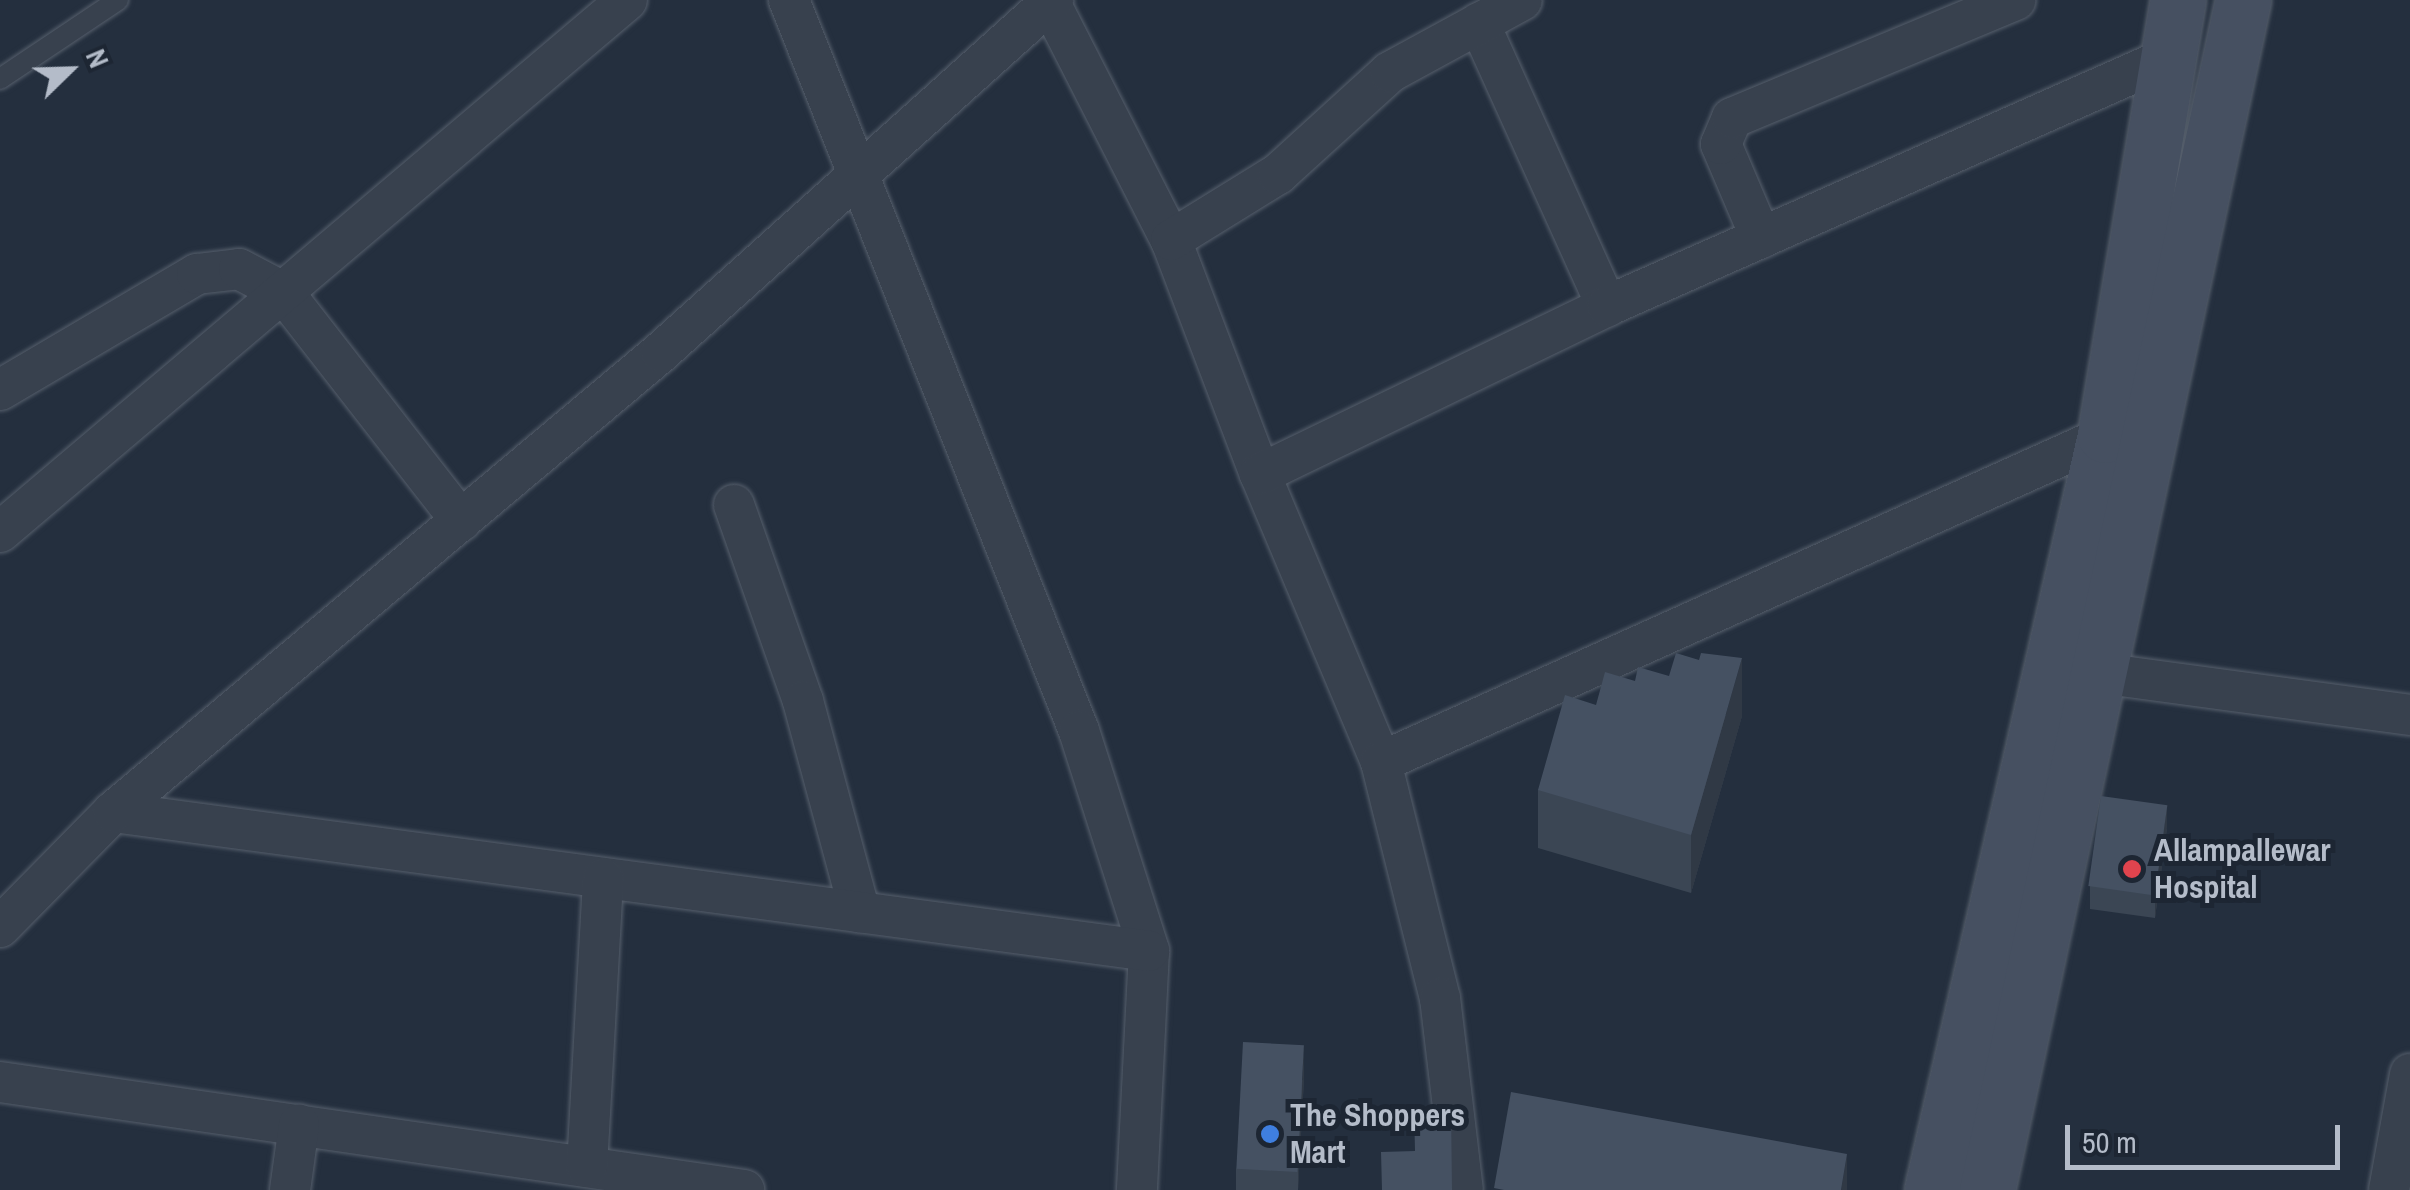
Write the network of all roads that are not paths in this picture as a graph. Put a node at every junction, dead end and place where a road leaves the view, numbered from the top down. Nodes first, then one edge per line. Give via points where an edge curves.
1 (118, 0) edge
2 (627, 0) edge
3 (788, 0) edge
4 (1522, 0) edge
5 (2015, 0) edge
6 (2178, 0) edge
7 (2243, 0) edge
8 (1051, 2) edge
9 (87, 9) edge
10 (1479, 22) junction
11 (2167, 58) junction
12 (0, 78) edge
13 (856, 176) junction
14 (1761, 238) junction
15 (1172, 240) junction
16 (283, 292) junction
17 (1607, 306) junction
18 (0, 390) edge
19 (2156, 415) junction
20 (2105, 435) junction
21 (1260, 474) junction
22 (734, 505) dead end
23 (461, 520) junction
24 (0, 532) edge
25 (2100, 673) junction
26 (2410, 716) edge
27 (1381, 762) junction
28 (113, 812) junction
29 (602, 878) junction
30 (860, 912) junction
31 (0, 927) edge
32 (1149, 951) junction
33 (2410, 1074) edge
34 (1, 1088) edge
35 (299, 1125) junction
36 (587, 1167) junction
37 (530, 1174) edge
38 (290, 1190) edge
39 (744, 1190) edge
40 (1136, 1190) edge
41 (1464, 1190) edge
42 (1932, 1190) edge
43 (1987, 1190) edge
44 (2388, 1190) edge

1 - 9 lane
2 - 16 street
3 - 13 street
4 - 10 street
5 - 14 street via 1732,118 1721,144
6 - 11 main road
7 - 19 main road
8 - 13 street
8 - 15 street
9 - 12 lane
10 - 15 street via 1390,72 1278,174
10 - 17 street
11 - 14 street
11 - 20 main road
13 - 23 street
13 - 32 street via 1079,732
14 - 17 street
15 - 21 street
16 - 18 street via 239,269 196,274
16 - 23 street
16 - 24 street
17 - 21 street
19 - 20 street
19 - 25 main road
20 - 27 street
20 - 42 main road
21 - 27 street
22 - 30 street via 803,701
23 - 28 street
25 - 26 street
25 - 43 main road
27 - 41 street via 1440,998
28 - 29 street
28 - 31 street
29 - 30 street
29 - 36 street
30 - 32 street
32 - 40 street
33 - 44 street
34 - 35 street
35 - 37 street
35 - 38 street
36 - 37 street
36 - 39 street

